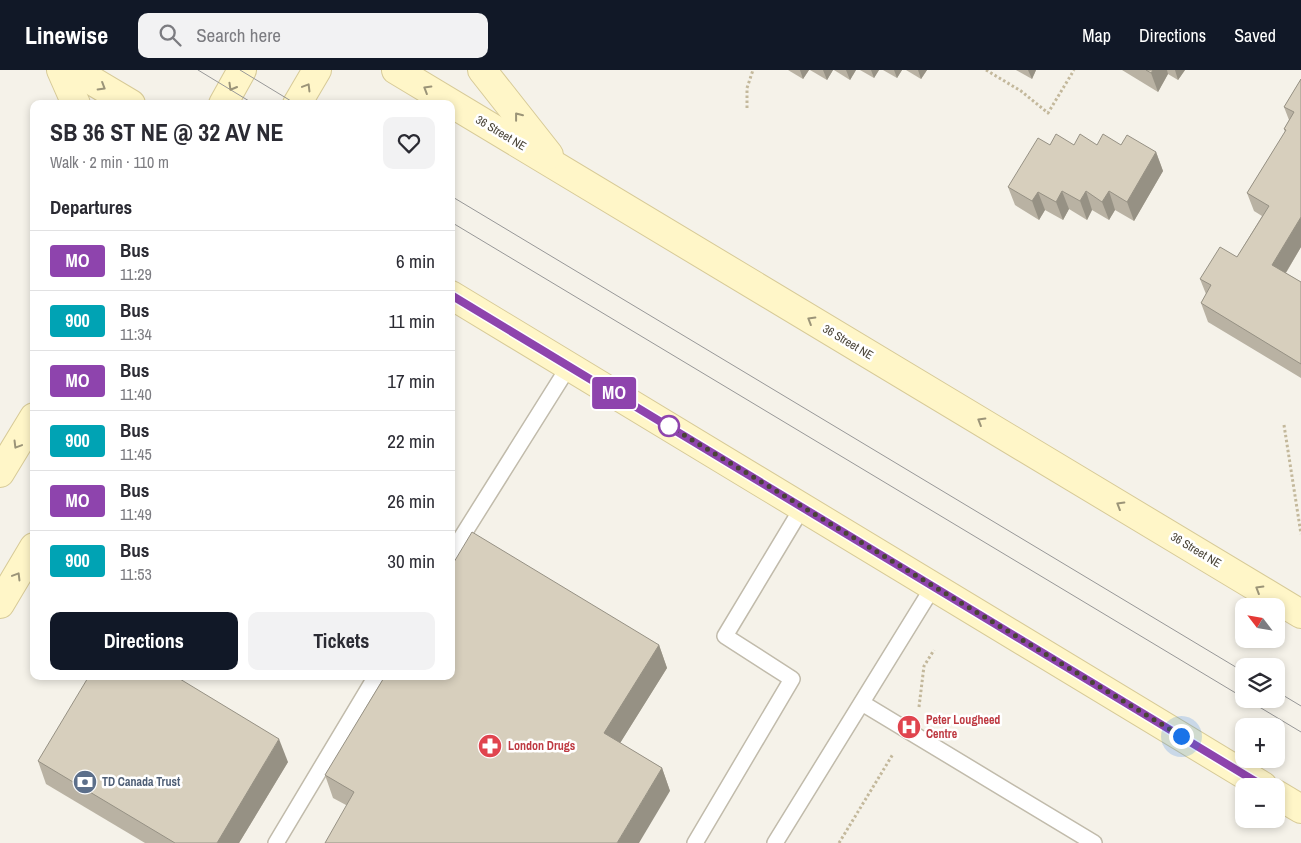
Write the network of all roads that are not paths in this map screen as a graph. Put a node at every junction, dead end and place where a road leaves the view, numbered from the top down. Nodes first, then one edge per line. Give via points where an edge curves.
1 (60, 70) edge
2 (74, 70) edge
3 (242, 70) edge
4 (317, 70) edge
5 (396, 70) edge
6 (482, 70) edge
7 (74, 100) edge
8 (123, 100) edge
9 (225, 100) edge
10 (299, 100) edge
11 (446, 100) edge
12 (455, 105) edge
13 (559, 168) junction
14 (455, 297) edge
15 (569, 366) junction
16 (30, 424) edge
17 (0, 473) edge
18 (802, 508) junction
19 (455, 548) edge
20 (30, 554) edge
21 (934, 587) junction
22 (0, 604) edge
23 (1301, 614) edge
24 (374, 680) edge
25 (862, 703) junction
26 (1250, 778) edge
27 (1285, 799) edge
28 (1301, 809) edge
29 (276, 843) edge
30 (695, 843) edge
31 (775, 843) edge
32 (1094, 843) edge

1 - 7 main road
2 -> 8 main road
3 -> 9 main road
10 -> 4 main road
11 -> 5 main road, 36 Street NE
13 -> 6 main road
13 -> 12 main road, 36 Street NE
23 -> 13 main road, 36 Street NE
14 - 15 main road
15 - 18 main road
15 - 19 lane
16 -> 17 main road
18 - 21 main road
18 - 30 lane via 725,636 792,679
22 -> 20 main road
21 - 25 lane
21 - 26 main road
24 - 29 lane
25 - 31 lane
25 - 32 lane
27 - 28 main road

